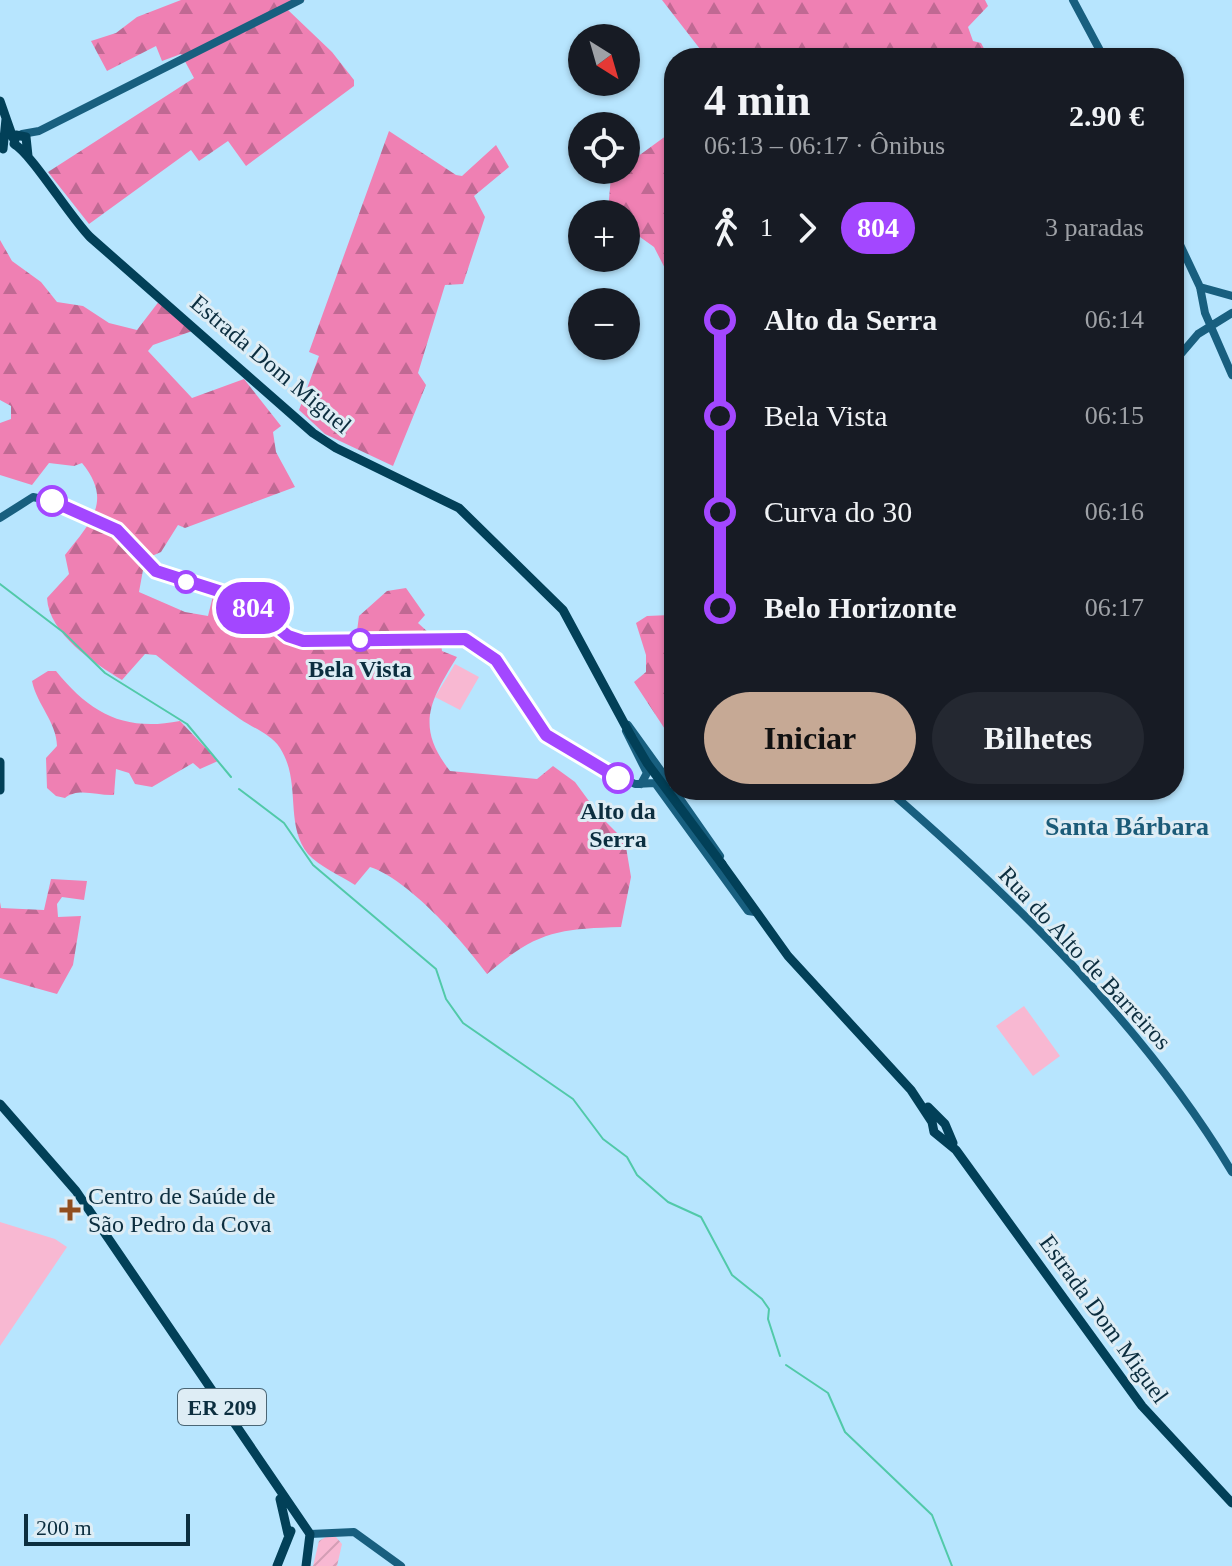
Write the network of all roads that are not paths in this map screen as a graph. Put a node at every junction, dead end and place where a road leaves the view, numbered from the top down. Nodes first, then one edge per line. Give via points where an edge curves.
1 (300, 0) edge
2 (1073, 0) edge
3 (1099, 48) edge
4 (0, 101) edge
5 (6, 116) junction
6 (39, 131) junction
7 (19, 140) junction
8 (1, 150) edge
9 (28, 156) junction
10 (1184, 253) edge
11 (1200, 287) junction
12 (1212, 292) junction
13 (1232, 296) edge
14 (1203, 300) junction
15 (1205, 313) junction
16 (1232, 313) edge
17 (1211, 325) junction
18 (1201, 333) junction
19 (1184, 351) edge
20 (1232, 375) edge
21 (0, 518) edge
22 (624, 722) junction
23 (0, 762) edge
24 (647, 773) junction
25 (663, 779) edge
26 (641, 784) junction
27 (664, 786) edge
28 (0, 790) edge
29 (674, 800) edge
30 (677, 800) edge
31 (681, 800) edge
32 (899, 800) edge
33 (722, 864) junction
34 (755, 912) junction
35 (0, 1104) edge
36 (1232, 1172) edge
37 (271, 1480) junction
38 (1232, 1503) edge
39 (291, 1507) junction
40 (308, 1532) junction
41 (327, 1532) junction
42 (288, 1534) junction
43 (310, 1550) junction
44 (276, 1565) edge
45 (306, 1566) edge
46 (401, 1566) edge

1 - 6 street
2 - 3 street
4 - 5 main road, Estrada Dom Miguel
5 - 7 main road, Estrada Dom Miguel
5 - 8 main road
6 - 7 street
6 - 9 street
7 - 8 street
7 - 9 main road, Estrada Dom Miguel
9 - 22 main road, Estrada Dom Miguel via 92,239 313,433 459,508 563,610
10 - 11 street
11 - 12 street
11 - 14 street
12 - 13 street
12 - 14 street
14 - 15 street
15 - 17 street
15 - 18 street
16 - 17 street
17 - 18 street
17 - 20 street
18 - 19 street
21 - 26 street via 33,497 88,515 117,530 156,571 228,594 303,641 465,639 496,660 546,735 623,781
22 - 24 street, Estrada Dom Miguel via 627,739
22 - 25 street, Estrada Dom Miguel
22 - 27 main road, Estrada Dom Miguel, bridge
23 - 28 main road
24 - 25 street, Estrada Dom Miguel
24 - 26 street
25 - 26 street
29 - 33 main road, Estrada Dom Miguel, bridge
30 - 34 street, Estrada Dom Miguel via 748,911
31 - 33 street, Estrada Dom Miguel
32 - 36 street, Rua do Alto de Barreiros via 986,880 1093,991 1166,1073
33 - 34 main road, Estrada Dom Miguel
34 - 38 main road, Estrada Dom Miguel via 922,1104 1142,1406
35 - 37 main road, ER 209 via 76,1191
37 - 39 main road, ER 209
37 - 42 main road, ER 209
39 - 40 main road, ER 209
39 - 41 street
40 - 41 street
40 - 42 main road via 295,1528
40 - 43 main road
41 - 43 street
41 - 46 street via 361,1535
42 - 44 main road
43 - 45 main road

